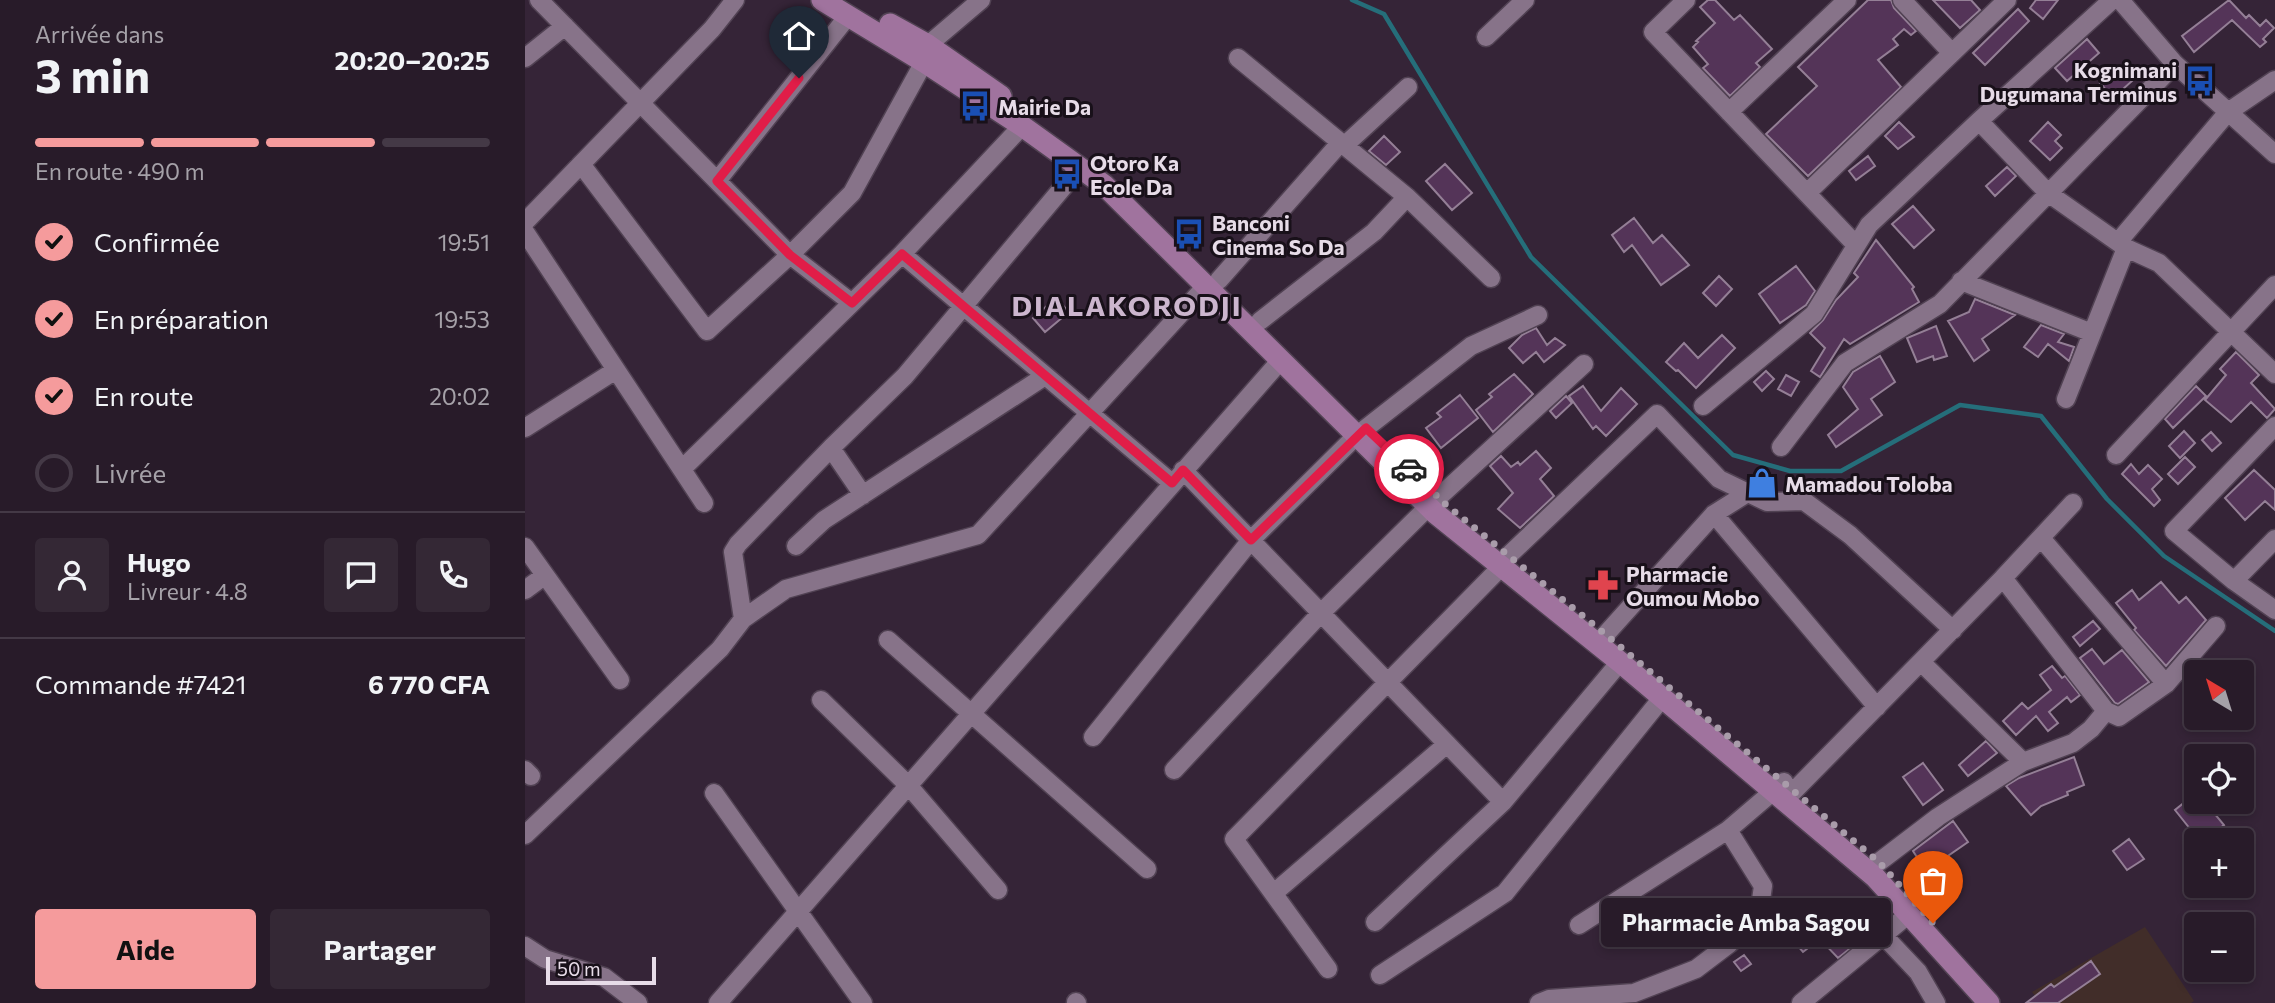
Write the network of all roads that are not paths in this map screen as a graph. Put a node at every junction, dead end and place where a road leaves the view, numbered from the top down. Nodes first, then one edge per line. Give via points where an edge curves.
1 (539, 0) edge
2 (735, 0) edge
3 (822, 0) edge
4 (981, 0) edge
5 (1525, 0) edge
6 (1686, 0) edge
7 (1847, 0) edge
8 (1902, 0) edge
9 (2007, 0) edge
10 (2112, 0) edge
11 (2120, 0) edge
12 (848, 8) edge
13 (565, 26) junction
14 (1486, 37) dead end
15 (1952, 53) junction
16 (926, 54) junction
17 (525, 58) edge
18 (1238, 58) dead end
19 (2175, 64) junction
20 (2275, 80) edge
21 (1408, 87) dead end
22 (640, 103) junction
23 (1729, 112) junction
24 (2228, 112) junction
25 (1979, 121) junction
26 (1022, 126) junction
27 (1343, 144) junction
28 (2275, 154) edge
29 (582, 164) junction
30 (1080, 167) junction
31 (717, 181) junction
32 (1807, 193) junction
33 (2048, 193) junction
34 (1407, 197) junction
35 (525, 222) edge
36 (525, 232) edge
37 (1856, 245) junction
38 (2122, 245) junction
39 (902, 254) junction
40 (790, 255) junction
41 (1491, 278) dead end
42 (1961, 281) junction
43 (1212, 283) junction
44 (2275, 285) edge
45 (852, 303) junction
46 (964, 307) junction
47 (1538, 314) dead end
48 (1260, 321) junction
49 (2231, 332) junction
50 (2092, 333) junction
51 (1281, 360) junction
52 (1584, 364) dead end
53 (616, 370) junction
54 (2275, 374) edge
55 (1045, 376) junction
56 (2066, 399) dead end
57 (525, 406) edge
58 (1703, 406) dead end
59 (1089, 413) junction
60 (531, 424) edge
61 (2275, 426) edge
62 (1361, 432) junction
63 (1780, 447) dead end
64 (831, 448) junction
65 (2116, 455) dead end
66 (682, 469) junction
67 (1177, 477) junction
68 (1753, 489) junction
69 (863, 495) junction
70 (1434, 502) junction
71 (704, 503) dead end
72 (2073, 503) dead end
73 (1714, 514) junction
74 (2041, 538) junction
75 (1251, 540) junction
76 (2275, 540) edge
77 (796, 546) dead end
78 (525, 547) edge
79 (1504, 561) junction
80 (544, 576) junction
81 (2003, 578) junction
82 (2234, 581) junction
83 (525, 590) edge
84 (2275, 610) edge
85 (1321, 613) junction
86 (743, 618) junction
87 (2216, 626) dead end
88 (1952, 630) junction
89 (1601, 639) junction
90 (888, 640) dead end
91 (1620, 662) junction
92 (1921, 662) junction
93 (620, 680) dead end
94 (1389, 683) junction
95 (2166, 684) junction
96 (1662, 698) junction
97 (821, 700) dead end
98 (1877, 707) junction
99 (2106, 712) junction
100 (971, 713) junction
101 (1093, 737) dead end
102 (1447, 744) junction
103 (2023, 762) junction
104 (1174, 769) dead end
105 (908, 785) junction
106 (1785, 791) junction
107 (714, 793) dead end
108 (1503, 802) junction
109 (1728, 830) junction
110 (525, 835) edge
111 (1879, 862) junction
112 (1147, 869) dead end
113 (998, 890) dead end
114 (1273, 893) junction
115 (799, 911) junction
116 (1909, 914) junction
117 (1375, 922) dead end
118 (1579, 925) dead end
119 (1883, 935) junction
120 (525, 946) edge
121 (1328, 969) dead end
122 (1380, 975) dead end
123 (1637, 998) edge
124 (638, 1003) edge
125 (718, 1003) edge
126 (863, 1003) edge
127 (1539, 1003) edge
128 (1801, 1003) edge
129 (1936, 1003) edge
130 (1989, 1003) edge
131 (2005, 1003) edge

1 - 13 street
2 - 22 street
3 - 12 main road
4 - 16 street
5 - 14 street
6 - 23 street via 1653,32
7 - 23 street
8 - 15 street
9 - 15 street
10 - 25 street
11 - 19 street
12 - 16 main road
12 - 31 street
13 - 17 street
13 - 22 street
15 - 32 street
16 - 26 main road
16 - 40 street via 852,193
16 - 43 main road via 1112,175
18 - 27 street
19 - 24 street
19 - 33 street
20 - 24 street
21 - 27 street
22 - 29 street
22 - 31 street
23 - 32 street
24 - 28 street
24 - 38 street
25 - 33 street
25 - 37 street via 1869,225
26 - 30 main road
26 - 39 street
27 - 34 street
27 - 43 street
29 - 35 street
29 - 40 street via 707,331
30 - 43 main road
30 - 46 street
31 - 40 street
32 - 37 street
33 - 38 street
33 - 42 street
34 - 41 street
34 - 48 street via 1374,232
36 - 53 street
37 - 58 street via 1814,314
38 - 49 street via 2158,263
38 - 50 street
39 - 45 street
39 - 46 street
40 - 45 street
42 - 50 street
42 - 63 street via 1940,304 1845,363
43 - 48 main road
43 - 51 main road
43 - 59 street
44 - 49 street
45 - 66 street
46 - 55 street
46 - 64 street via 905,376
47 - 62 street via 1471,346
48 - 62 main road
49 - 54 street
49 - 65 street
50 - 56 street
51 - 62 main road
51 - 67 street
52 - 70 street
53 - 60 street
53 - 66 street
55 - 59 street
55 - 69 street
57 - 60 street
59 - 67 street
59 - 86 street via 978,535 786,589
61 - 82 street via 2174,530
62 - 70 main road
62 - 75 street
64 - 69 street
64 - 86 street via 733,552
66 - 71 street
67 - 75 street
67 - 100 street
68 - 73 street
68 - 79 street via 1719,479 1657,414
68 - 88 street via 1767,502 1804,501 1850,535
69 - 77 street via 824,520
70 - 79 main road
70 - 85 street
72 - 74 street
73 - 89 street
73 - 98 street
74 - 81 street
74 - 95 street
75 - 85 street
75 - 101 street
76 - 82 street
78 - 80 street
79 - 89 main road
79 - 94 street
80 - 83 street
80 - 93 street
81 - 88 street
81 - 99 street
82 - 84 street
85 - 94 street
85 - 104 street
86 - 110 street via 720,649
87 - 95 street
88 - 92 street
89 - 91 main road
89 - 106 main road
90 - 100 street
91 - 96 main road
91 - 108 street
92 - 98 street
92 - 103 street
94 - 102 street
94 - 114 street via 1234,839
95 - 99 street via 2122,717
96 - 106 main road
96 - 122 street via 1505,893
97 - 105 street
98 - 106 street
99 - 103 street via 2073,743
100 - 105 street
100 - 112 street
102 - 108 street
102 - 114 street
103 - 111 street
105 - 113 street
105 - 115 street
106 - 109 street
106 - 111 main road
106 - 116 main road
107 - 115 street
108 - 117 street
109 - 118 street
109 - 123 street via 1763,886 1759,914 1696,969
111 - 131 main road
114 - 121 street
115 - 125 street
115 - 126 street
116 - 119 street
116 - 130 main road
119 - 128 street
119 - 129 street via 1917,972
120 - 124 street via 545,959 604,977
123 - 127 street

